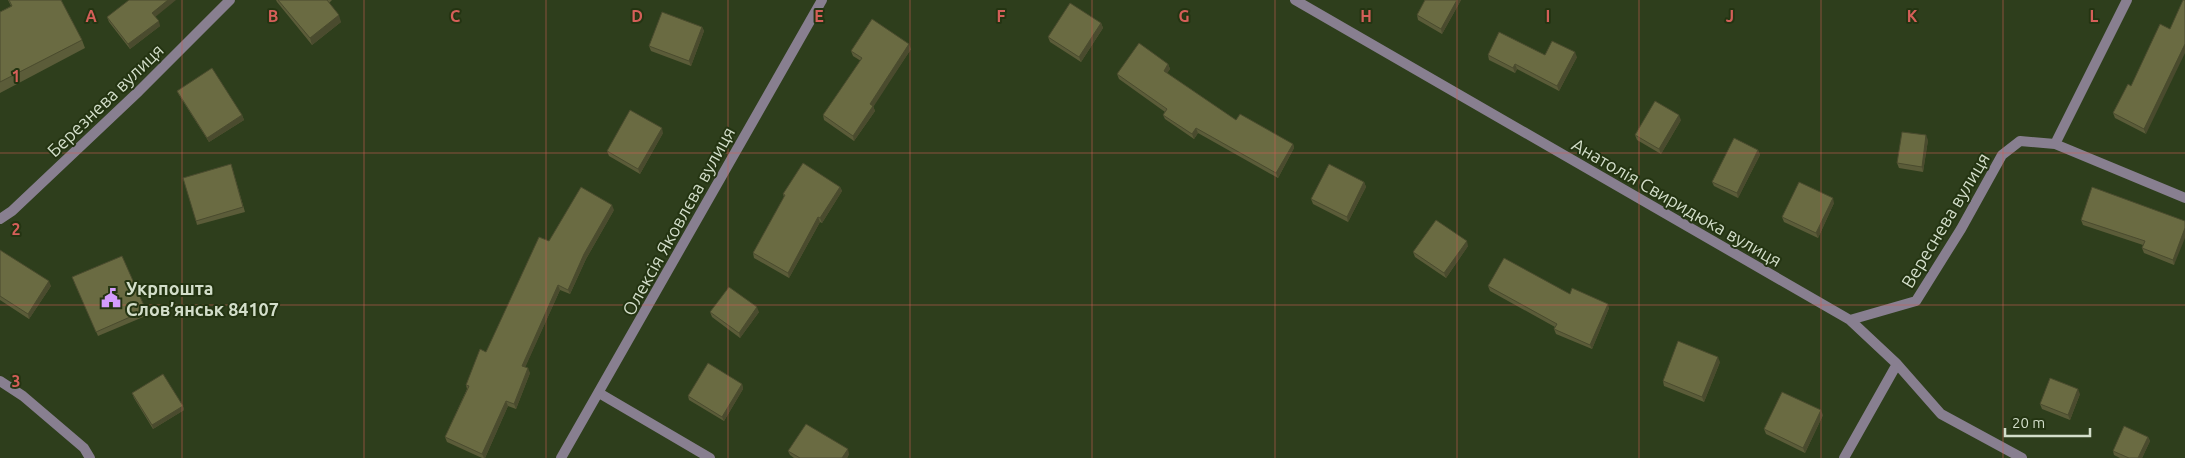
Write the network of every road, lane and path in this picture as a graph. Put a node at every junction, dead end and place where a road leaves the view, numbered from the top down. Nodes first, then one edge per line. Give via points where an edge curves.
1 (230, 0) edge
2 (822, 0) edge
3 (1295, 0) edge
4 (2127, 0) edge
5 (2055, 144) junction
6 (2185, 198) edge
7 (0, 219) edge
8 (1850, 320) junction
9 (1897, 364) junction
10 (0, 381) edge
11 (600, 394) junction
12 (90, 458) edge
13 (561, 458) edge
14 (710, 458) edge
15 (1844, 458) edge
16 (2022, 458) edge

1 - 7 street, Березнева вулиця via 132,98
2 - 11 street, Олексія Яковлєва вулиця
3 - 8 street, Анатолія Свиридюка вулиця
4 - 5 street
5 - 6 street, Вереснева вулиця
5 - 8 street, Вереснева вулиця via 2020,141 2002,155 1916,301
8 - 9 street, Анатолія Свиридюка вулиця
9 - 15 street
9 - 16 street, Анатолія Свиридюка вулиця via 1941,414
10 - 12 street via 23,396 84,448
11 - 13 street, Олексія Яковлєва вулиця
11 - 14 street

